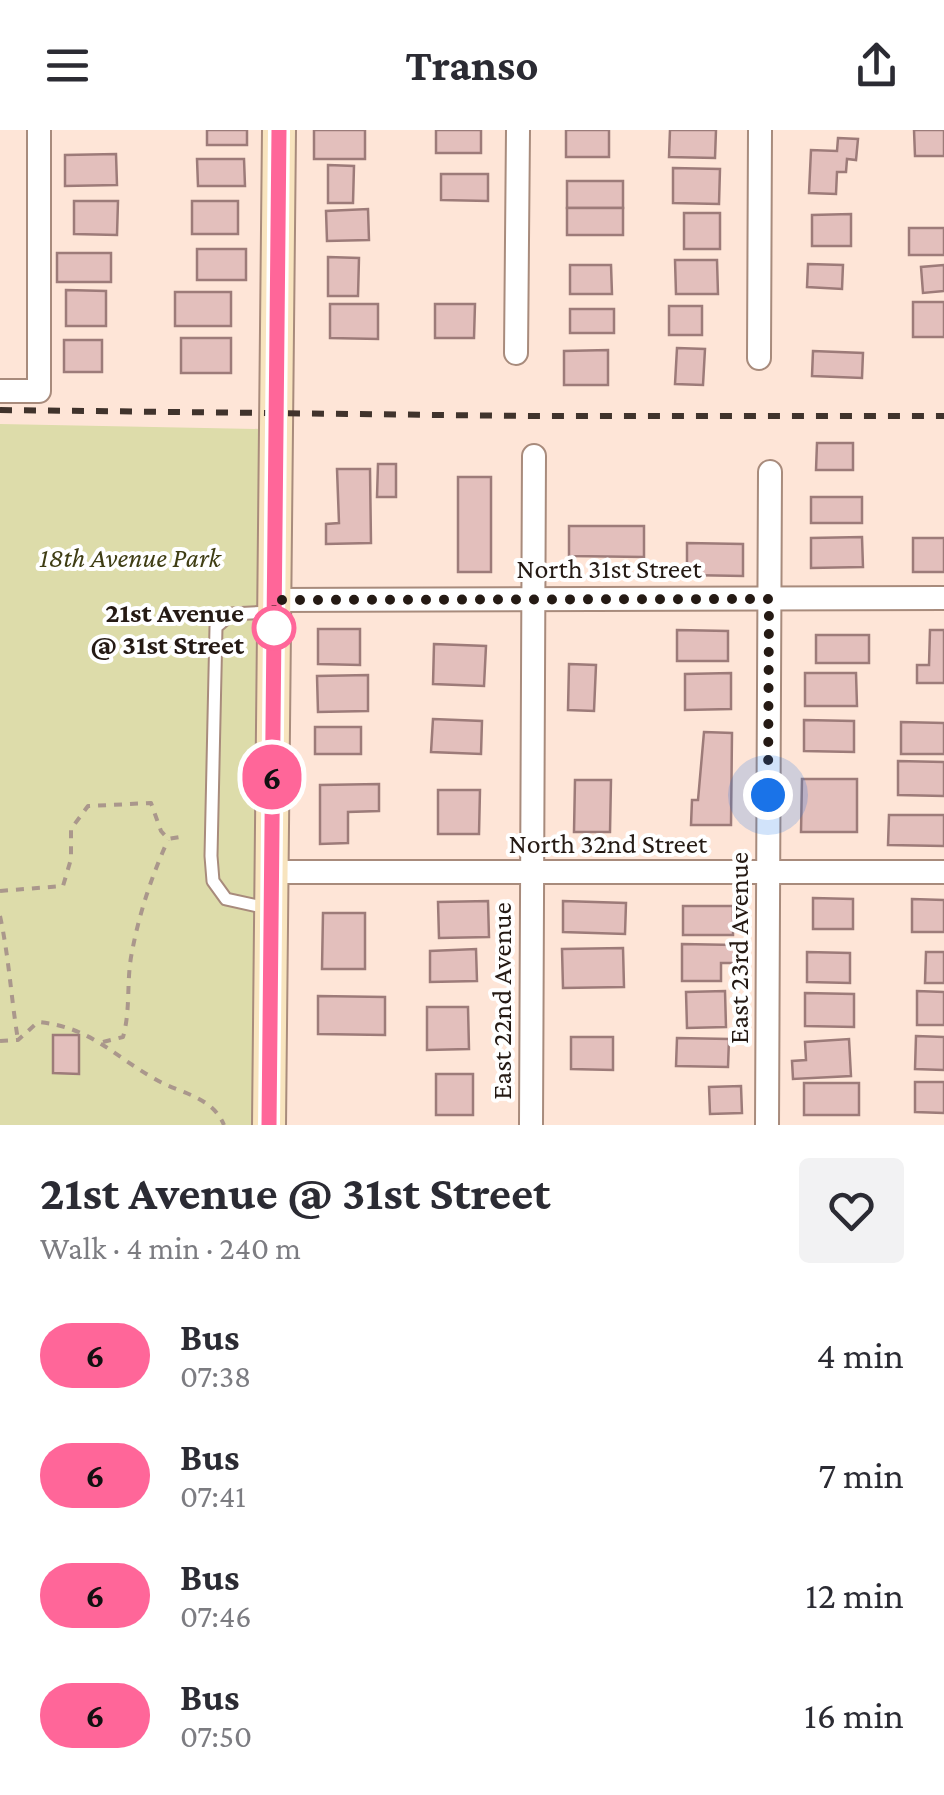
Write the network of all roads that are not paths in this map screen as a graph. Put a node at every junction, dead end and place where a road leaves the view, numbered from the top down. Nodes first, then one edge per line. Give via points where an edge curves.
1 (39, 130) edge
2 (280, 130) edge
3 (518, 130) edge
4 (760, 130) edge
5 (516, 354) dead end
6 (759, 358) dead end
7 (0, 391) edge
8 (534, 456) dead end
9 (770, 472) dead end
10 (532, 598) junction
11 (944, 598) edge
12 (769, 599) junction
13 (274, 606) junction
14 (271, 872) junction
15 (532, 872) junction
16 (944, 872) edge
17 (768, 873) junction
18 (271, 909) junction
19 (270, 1125) edge
20 (530, 1125) edge
21 (767, 1125) edge

1 - 7 street via 39,391
2 - 13 street
3 - 5 street
4 - 6 street
8 - 10 street, East 22nd Avenue
9 - 12 street, East 23rd Avenue
10 - 12 street, North 31st Street
10 - 13 street, North 31st Street
10 - 15 street, East 22nd Avenue
11 - 12 street, North 31st Street
12 - 17 street, East 23rd Avenue
13 - 14 street
13 - 18 lane via 231,614 216,627 211,856 214,882 226,899
14 - 15 street, North 32nd Street
14 - 18 street
15 - 17 street, North 32nd Street
15 - 20 street, East 22nd Avenue
16 - 17 street, North 32nd Street
17 - 21 street, East 23rd Avenue
18 - 19 street

